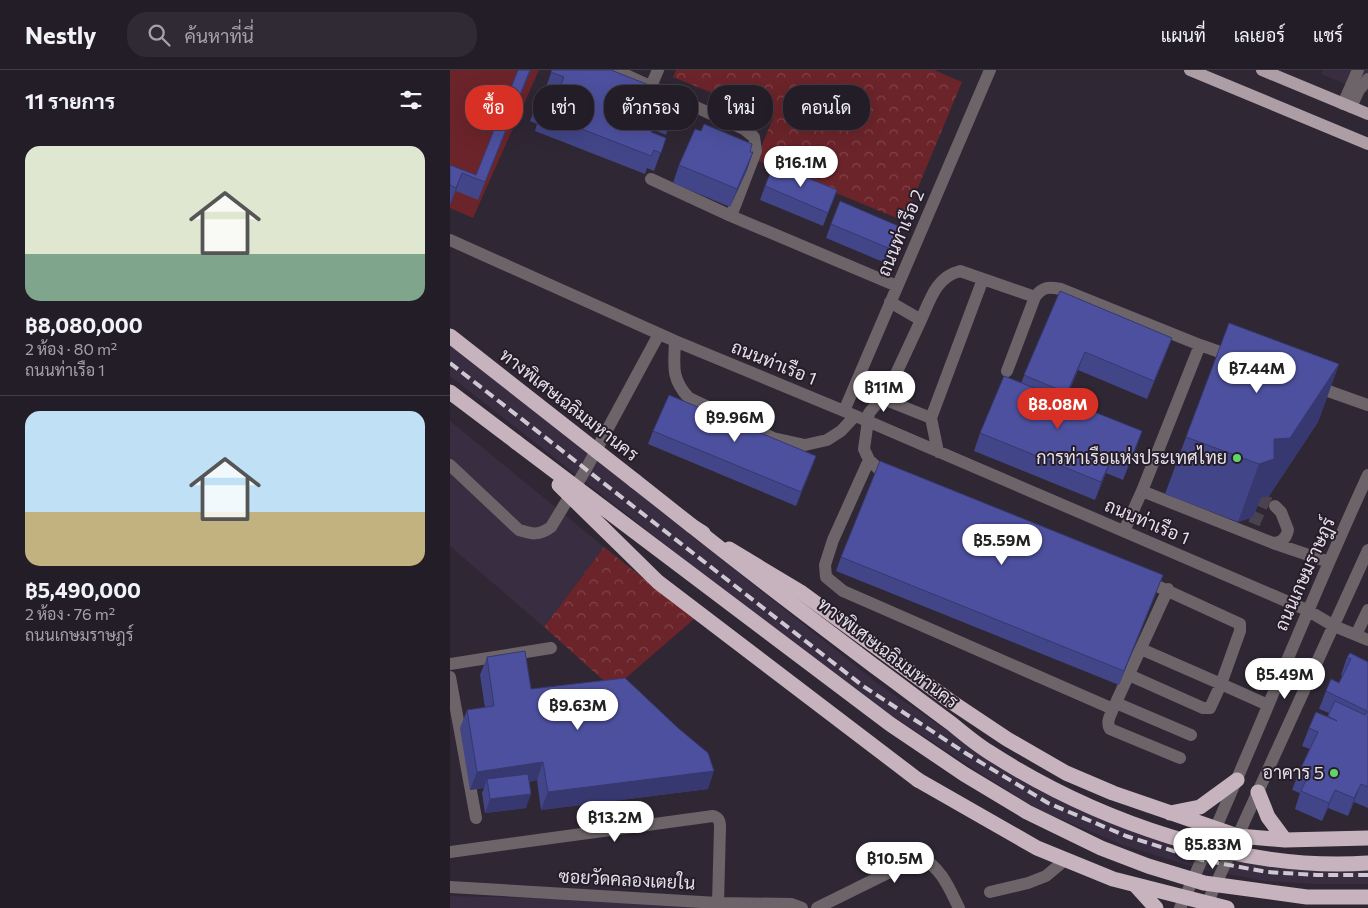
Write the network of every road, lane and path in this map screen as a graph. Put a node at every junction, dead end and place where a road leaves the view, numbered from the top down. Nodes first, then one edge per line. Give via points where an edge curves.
1 (615, 70) edge
2 (658, 70) edge
3 (990, 70) edge
4 (1190, 70) edge
5 (1262, 70) edge
6 (1358, 70) edge
7 (1368, 80) edge
8 (649, 85) edge
9 (651, 85) edge
10 (1347, 105) junction
11 (698, 108) edge
12 (1368, 114) edge
13 (1368, 144) edge
14 (651, 179) dead end
15 (730, 216) junction
16 (450, 240) edge
17 (983, 279) junction
18 (897, 286) junction
19 (1035, 297) junction
20 (890, 302) junction
21 (920, 320) junction
22 (659, 334) junction
23 (450, 336) edge
24 (675, 341) junction
25 (1200, 345) junction
26 (1247, 362) edge
27 (1007, 371) dead end
28 (1303, 382) edge
29 (450, 392) edge
30 (887, 397) junction
31 (1368, 405) edge
32 (849, 413) junction
33 (931, 418) junction
34 (868, 421) junction
35 (516, 442) junction
36 (938, 452) junction
37 (869, 460) junction
38 (450, 465) edge
39 (1368, 475) edge
40 (901, 480) edge
41 (1142, 491) junction
42 (1275, 506) dead end
43 (692, 526) junction
44 (1124, 531) junction
45 (1273, 543) junction
46 (1368, 550) edge
47 (1329, 562) junction
48 (1131, 574) edge
49 (1168, 589) junction
50 (1307, 610) junction
51 (1368, 610) edge
52 (1334, 626) junction
53 (1356, 635) junction
54 (1368, 640) edge
55 (551, 648) dead end
56 (1141, 649) junction
57 (450, 664) edge
58 (1129, 675) junction
59 (450, 677) edge
60 (1220, 684) junction
61 (1268, 705) junction
62 (1114, 706) junction
63 (1191, 735) dead end
64 (1180, 758) dead end
65 (1238, 780) junction
66 (1258, 792) junction
67 (1169, 813) junction
68 (476, 818) dead end
69 (1215, 829) junction
70 (1238, 836) junction
71 (1368, 838) edge
72 (1285, 840) junction
73 (450, 852) edge
74 (1065, 860) junction
75 (1368, 863) edge
76 (1136, 886) junction
77 (450, 887) edge
78 (990, 892) dead end
79 (1368, 897) edge
80 (718, 903) junction
81 (1182, 903) edge
82 (1206, 906) edge
83 (802, 908) edge
84 (818, 908) edge
85 (960, 908) edge
86 (1156, 908) edge
87 (1227, 908) edge

1 - 8 street
2 - 9 street
3 - 18 street, ถนนท่าเรือ 2
4 - 13 main road
5 - 10 main road
6 - 10 street
7 - 10 street
10 - 12 main road
11 - 15 street via 754,137 756,151
14 - 15 street
15 - 18 street
16 - 22 street, ถนนท่าเรือ 1
17 - 19 street
17 - 21 street via 960,271 944,278
17 - 33 street
18 - 20 street, ถนนท่าเรือ 2
19 - 25 street via 1047,287 1061,289
19 - 27 street
20 - 21 street
20 - 32 street, ถนนท่าเรือ 2
21 - 30 street
22 - 24 street, ถนนท่าเรือ 1
22 - 38 street via 576,486 551,527 542,534 519,530
23 - 43 highway, ทางพิเศษเฉลิมมหานคร, bridge
24 - 32 street, ถนนท่าเรือ 1
24 - 32 street via 673,372 681,390 689,398 773,438 805,444 827,440 841,431
25 - 26 street
25 - 41 street
28 - 31 street
29 - 35 highway
30 - 33 street via 891,402
30 - 34 street via 878,401 869,412
32 - 34 street, ถนนท่าเรือ 1
33 - 36 street
34 - 36 street, ถนนท่าเรือ 1
34 - 37 street via 864,449
35 - 74 highway, bridge via 658,582 918,780 1037,848
35 - 79 highway, bridge via 890,724 1027,812 1101,848 1204,883 1307,896
36 - 44 street, ถนนท่าเรือ 1
37 - 40 street via 882,472
37 - 62 street via 833,540 825,565 826,577 843,591 923,627
39 - 47 street, ถนนเกษมราษฎร์
41 - 44 street
41 - 45 street via 1252,529
42 - 45 street via 1288,530 1284,539
43 - 67 highway, bridge via 802,593 1007,739 1066,773
43 - 75 highway, ทางพิเศษเฉลิมมหานคร, bridge via 988,752 1050,788 1120,819 1216,850 1311,863
44 - 50 street, ถนนท่าเรือ 1
45 - 47 street
46 - 52 street
47 - 50 street, ถนนเกษมราษฎร์
48 - 49 street
49 - 56 street
49 - 60 street via 1240,624
50 - 52 street, ถนนท่าเรือ 1
50 - 61 street, ถนนเกษมราษฎร์
51 - 53 street
52 - 53 street, ถนนท่าเรือ 1
52 - 66 street
53 - 54 street, ถนนท่าเรือ 1
55 - 57 street
56 - 58 street
56 - 60 street
58 - 60 street via 1207,709
58 - 62 street
59 - 68 street
60 - 61 street
61 - 65 street, ถนนเกษมราษฎร์
62 - 63 street
62 - 64 street via 1108,720 1110,729
65 - 67 highway via 1200,807
65 - 69 street, ถนนเกษมราษฎร์
66 - 70 street
66 - 72 highway via 1268,817
67 - 69 highway
69 - 70 highway
69 - 81 street, ถนนเกษมราษฎร์
70 - 72 highway
70 - 82 street
71 - 72 highway
73 - 80 street via 713,816 720,821
74 - 76 highway
74 - 78 street via 1046,876
76 - 81 highway
76 - 86 highway
77 - 80 street, ซอยวัดคลองเตยใน
80 - 83 street, ซอยวัดคลองเตยใน via 791,904
81 - 82 highway
82 - 87 highway
84 - 85 street via 920,857 941,873

